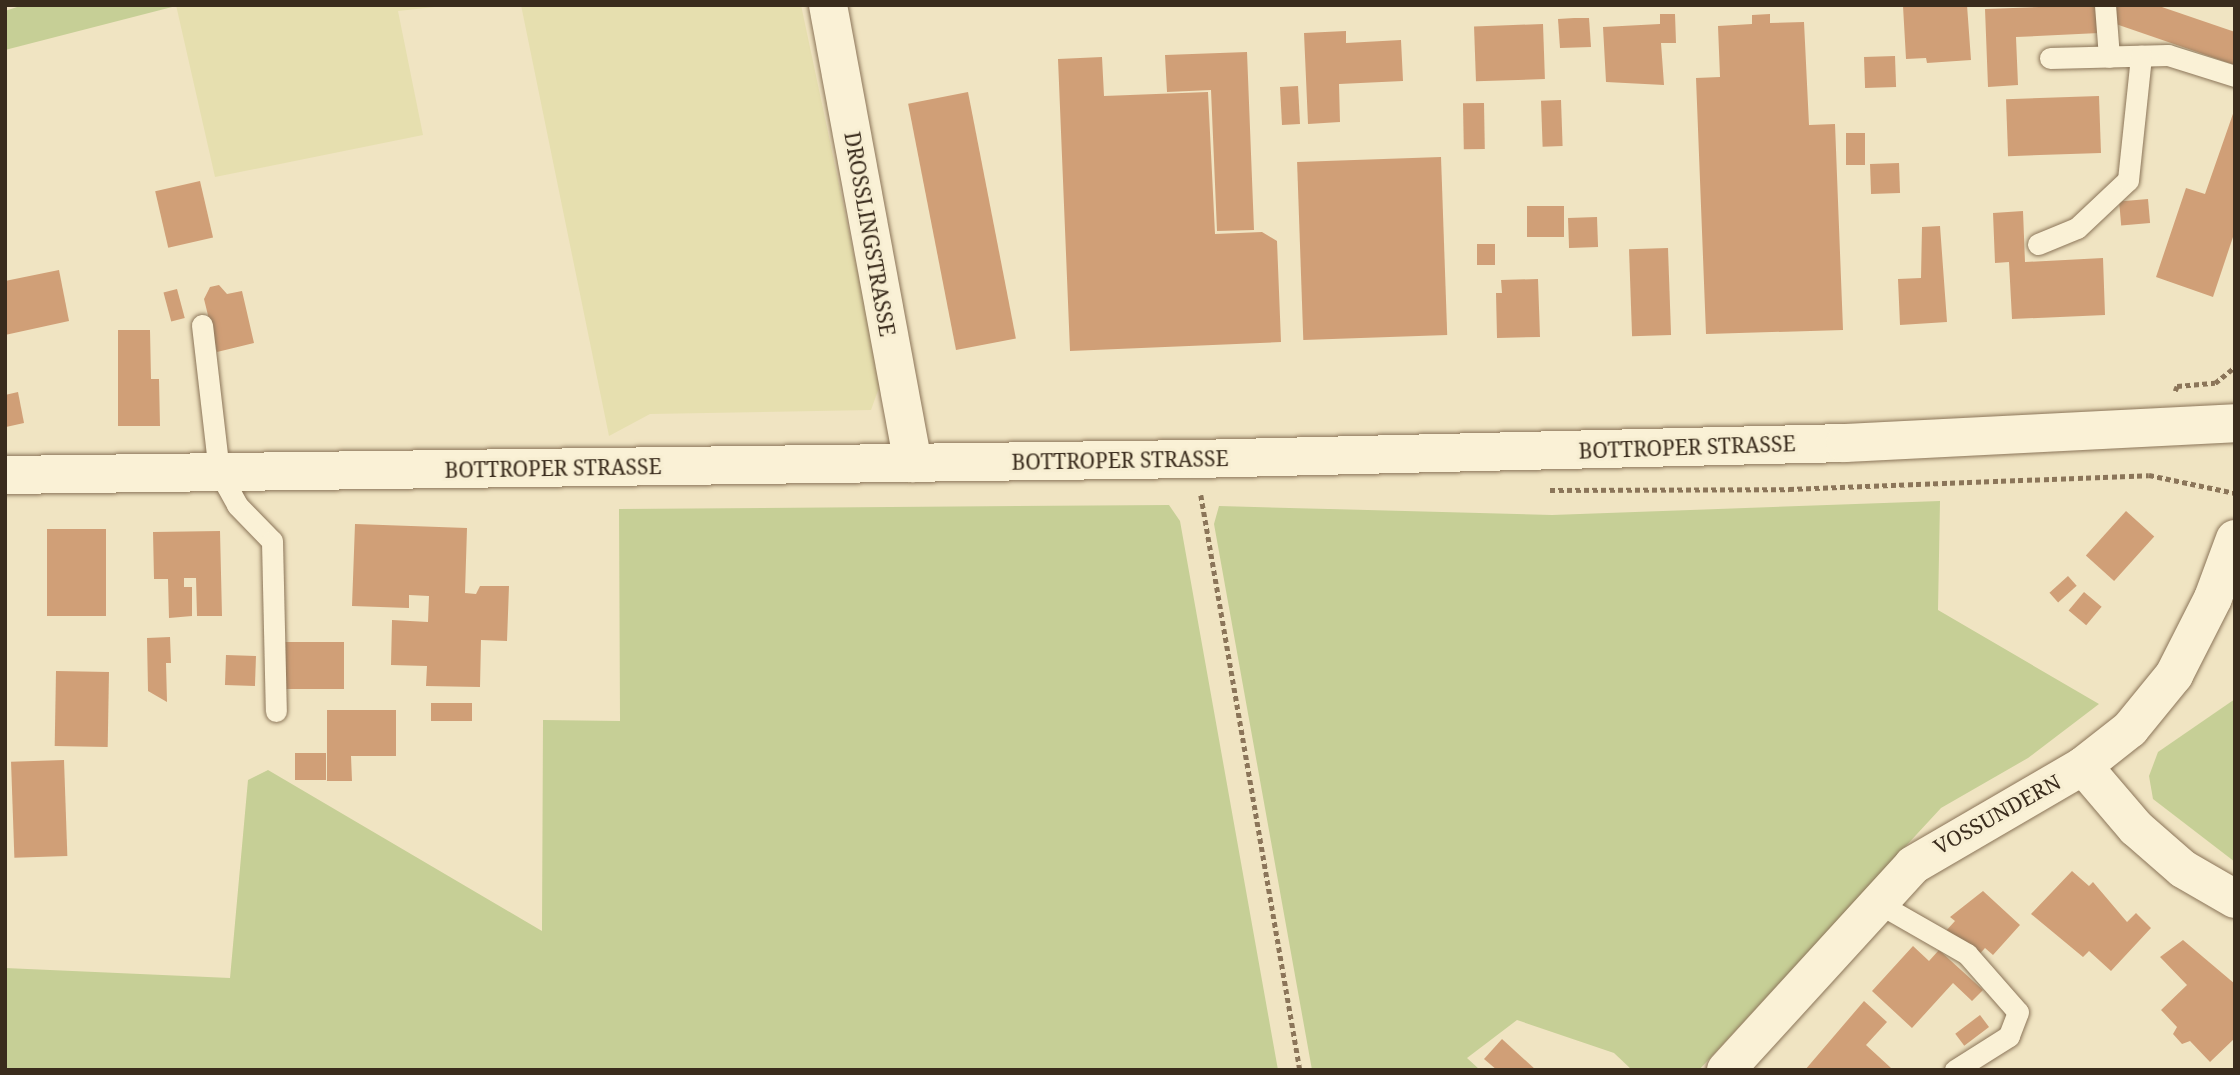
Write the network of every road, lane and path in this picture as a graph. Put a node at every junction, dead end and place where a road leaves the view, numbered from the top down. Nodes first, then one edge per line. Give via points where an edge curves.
1 (828, 5) edge
2 (2105, 5) edge
3 (2141, 56) junction
4 (2109, 57) junction
5 (2050, 58) dead end
6 (2235, 76) edge
7 (2038, 244) dead end
8 (202, 325) dead end
9 (2235, 423) edge
10 (1196, 460) junction
11 (912, 463) junction
12 (219, 472) junction
13 (5, 475) edge
14 (2235, 539) edge
15 (276, 711) dead end
16 (2082, 766) junction
17 (2235, 899) edge
18 (1878, 903) junction
19 (1727, 1069) edge
20 (1300, 1070) edge
21 (1955, 1070) edge

1 - 11 main road, DROSSLINGSTRASSE
2 - 4 lane
3 - 4 lane
3 - 6 lane via 2168,55
3 - 7 lane via 2128,180 2077,228
4 - 5 lane
8 - 12 lane
9 - 10 main road, BOTTROPER STRASSE via 1845,443
10 - 11 main road, BOTTROPER STRASSE
10 - 20 path
11 - 12 main road, BOTTROPER STRASSE
12 - 13 main road, BOTTROPER STRASSE
12 - 15 lane via 237,505 272,541
14 - 16 main road, VOSSUNDERN via 2213,597 2174,675 2130,729
16 - 17 main road via 2136,828 2183,869
16 - 18 main road, VOSSUNDERN via 1929,852
18 - 19 main road, VOSSUNDERN
18 - 21 lane via 1967,954 2018,1012 2009,1036

